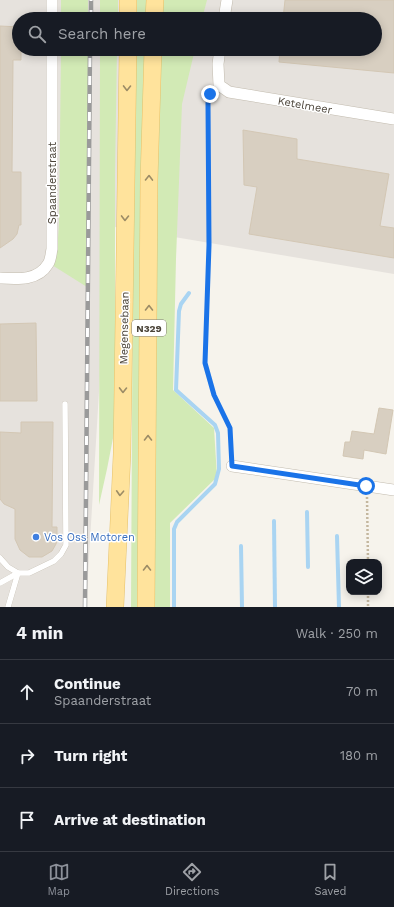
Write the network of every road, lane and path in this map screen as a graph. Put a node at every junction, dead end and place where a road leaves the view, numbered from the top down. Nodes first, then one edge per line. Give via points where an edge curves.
1 (52, 0) edge
2 (128, 0) edge
3 (155, 0) edge
4 (227, 0) edge
5 (52, 12) edge
6 (128, 12) edge
7 (154, 12) edge
8 (225, 12) edge
9 (52, 56) edge
10 (128, 56) edge
11 (153, 56) edge
12 (219, 56) edge
13 (219, 85) junction
14 (394, 120) edge
15 (0, 278) edge
16 (65, 404) dead end
17 (232, 466) joint
18 (366, 486) junction
19 (394, 490) edge
20 (0, 558) edge
21 (368, 559) edge
22 (18, 573) junction
23 (0, 583) edge
24 (368, 595) edge
25 (8, 607) edge
26 (115, 607) edge
27 (146, 607) edge
28 (368, 607) edge

1 - 5 street
2 - 6 main road
3 - 7 main road
4 - 8 street
9 - 15 street, Spaanderstraat via 52,241 49,263 39,274 24,279
10 -> 26 main road, Megensebaan / N329 via 122,454
27 -> 11 main road, N329 via 149,180
12 - 13 street
13 - 14 street, Ketelmeer via 229,92
13 - 17 path via 210,94 208,103 209,245 205,363 214,395 230,428
16 - 22 lane via 66,545 54,561 29,573
17 - 18 street
18 - 19 street
18 - 21 path
20 - 22 lane
22 - 23 lane
22 - 25 lane
24 - 28 path

